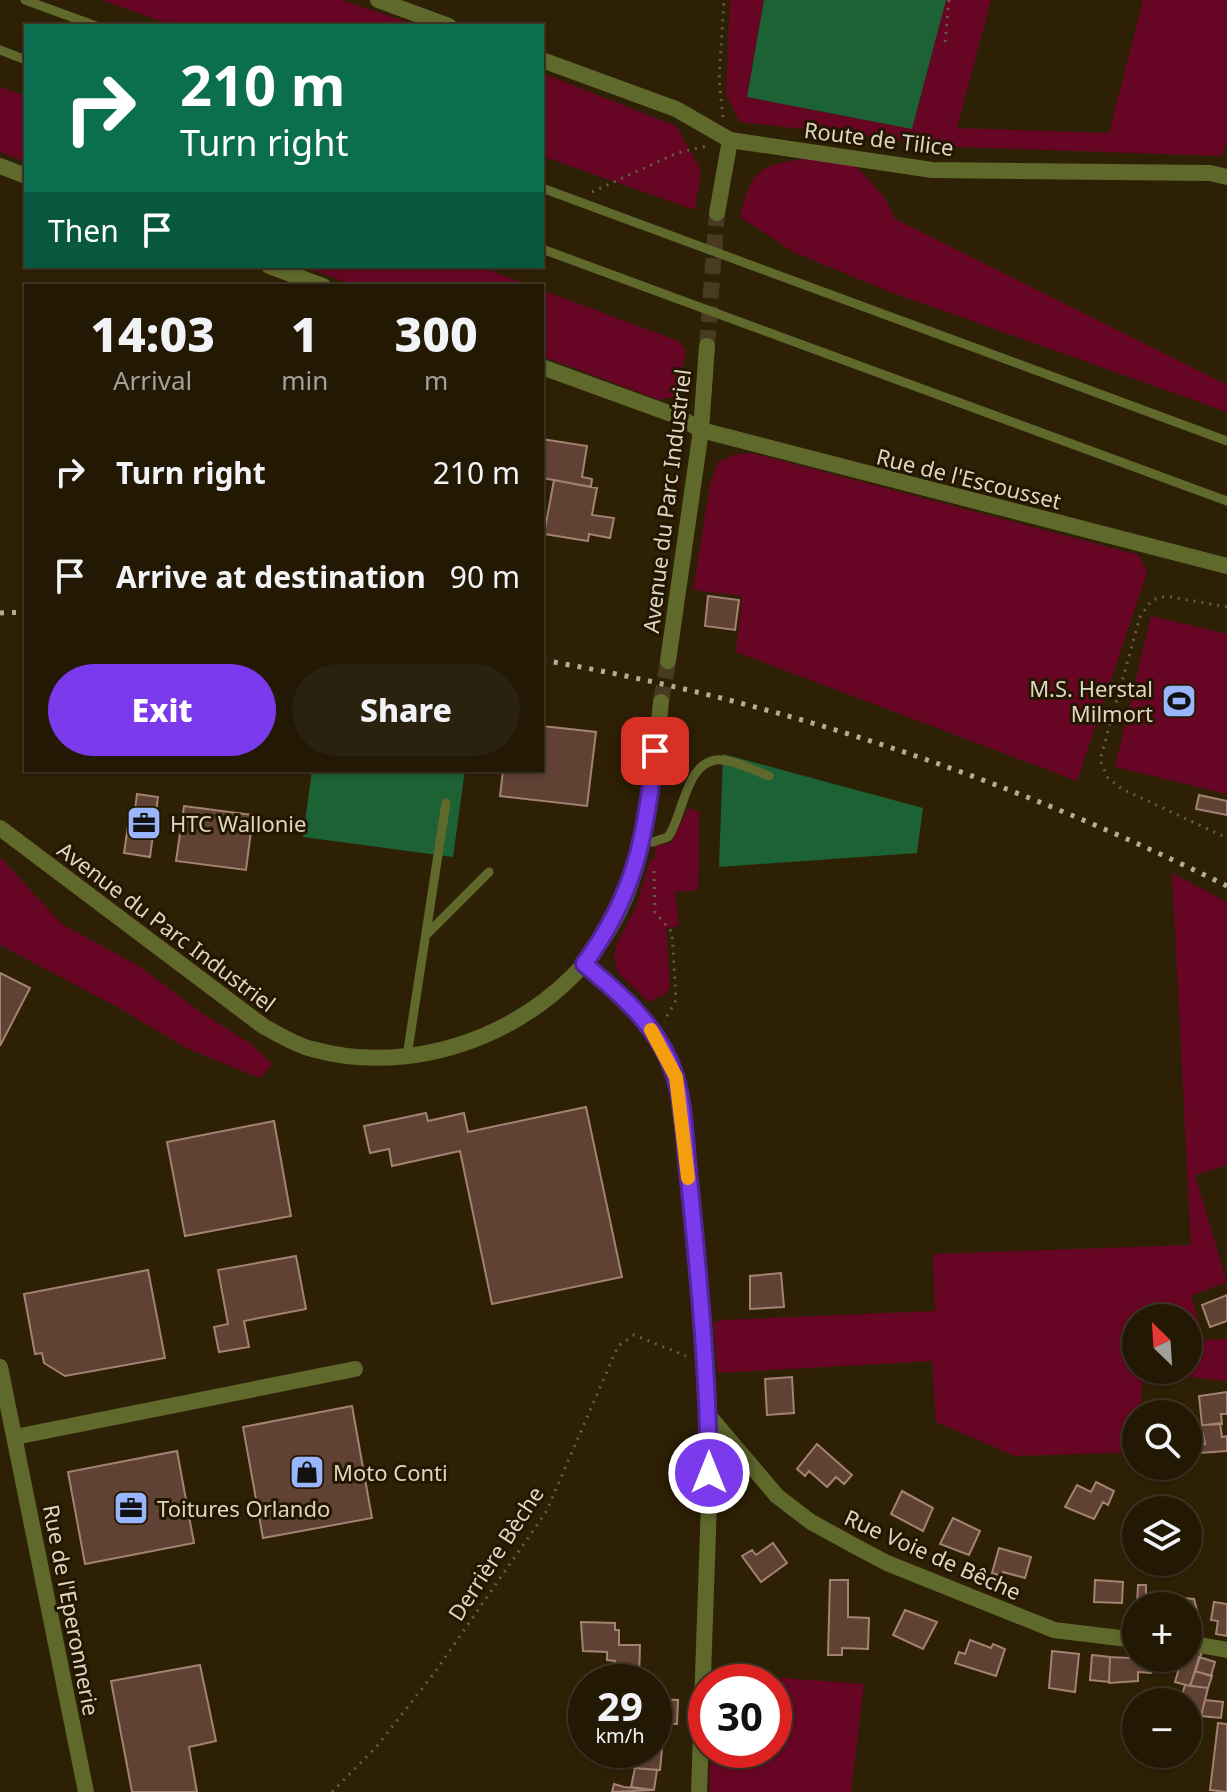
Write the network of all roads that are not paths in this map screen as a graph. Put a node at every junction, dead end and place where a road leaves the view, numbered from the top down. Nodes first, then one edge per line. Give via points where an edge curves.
1 (25, 0) edge
2 (378, 0) edge
3 (91, 24) edge
4 (444, 24) edge
5 (0, 50) edge
6 (24, 59) edge
7 (544, 61) edge
8 (730, 140) junction
9 (0, 166) edge
10 (24, 175) edge
11 (1227, 177) edge
12 (544, 189) edge
13 (717, 213) tunnel mouth
14 (544, 250) edge
15 (274, 268) edge
16 (318, 284) edge
17 (707, 346) tunnel mouth
18 (544, 368) edge
19 (701, 430) junction
20 (1227, 441) edge
21 (1227, 501) edge
22 (1227, 566) edge
23 (668, 661) tunnel mouth
24 (661, 702) tunnel mouth
25 (769, 776) dead end
26 (446, 803) dead end
27 (0, 828) edge
28 (642, 840) junction
29 (489, 872) dead end
30 (424, 937) junction
31 (584, 964) junction
32 (407, 1056) junction
33 (0, 1367) edge
34 (355, 1369) dead end
35 (709, 1416) junction
36 (15, 1437) junction
37 (1122, 1638) edge
38 (1202, 1646) edge
39 (1227, 1650) edge
40 (86, 1792) edge
41 (699, 1792) edge

1 - 3 lane
2 - 4 street
5 - 6 lane
7 - 8 street, Route de Tilice via 676,109
8 - 11 street, Route de Tilice via 932,170
8 - 13 street
9 - 10 street
12 - 20 lane
14 - 21 lane
15 - 16 street
17 - 19 street, Avenue du Parc Industriel
18 - 19 street, Rue de l'Escousset via 677,416
19 - 22 street, Rue de l'Escousset
19 - 23 street, Avenue du Parc Industriel
24 - 28 street, Avenue du Parc Industriel
25 - 28 lane via 717,759 704,764 668,837
26 - 30 lane
27 - 32 street, Avenue du Parc Industriel via 263,1026 310,1049
28 - 31 street, Avenue du Parc Industriel via 611,927
29 - 30 lane
30 - 32 lane
31 - 32 street, Avenue du Parc Industriel via 504,1028
31 - 35 street via 628,1001 656,1036 676,1077
33 - 36 street, Rue de l'Eperonnerie
34 - 36 street
35 - 37 street, Rue Voie de Bêche via 777,1496 864,1551 1054,1630
35 - 41 street
36 - 40 street, Rue de l'Eperonnerie
38 - 39 street

